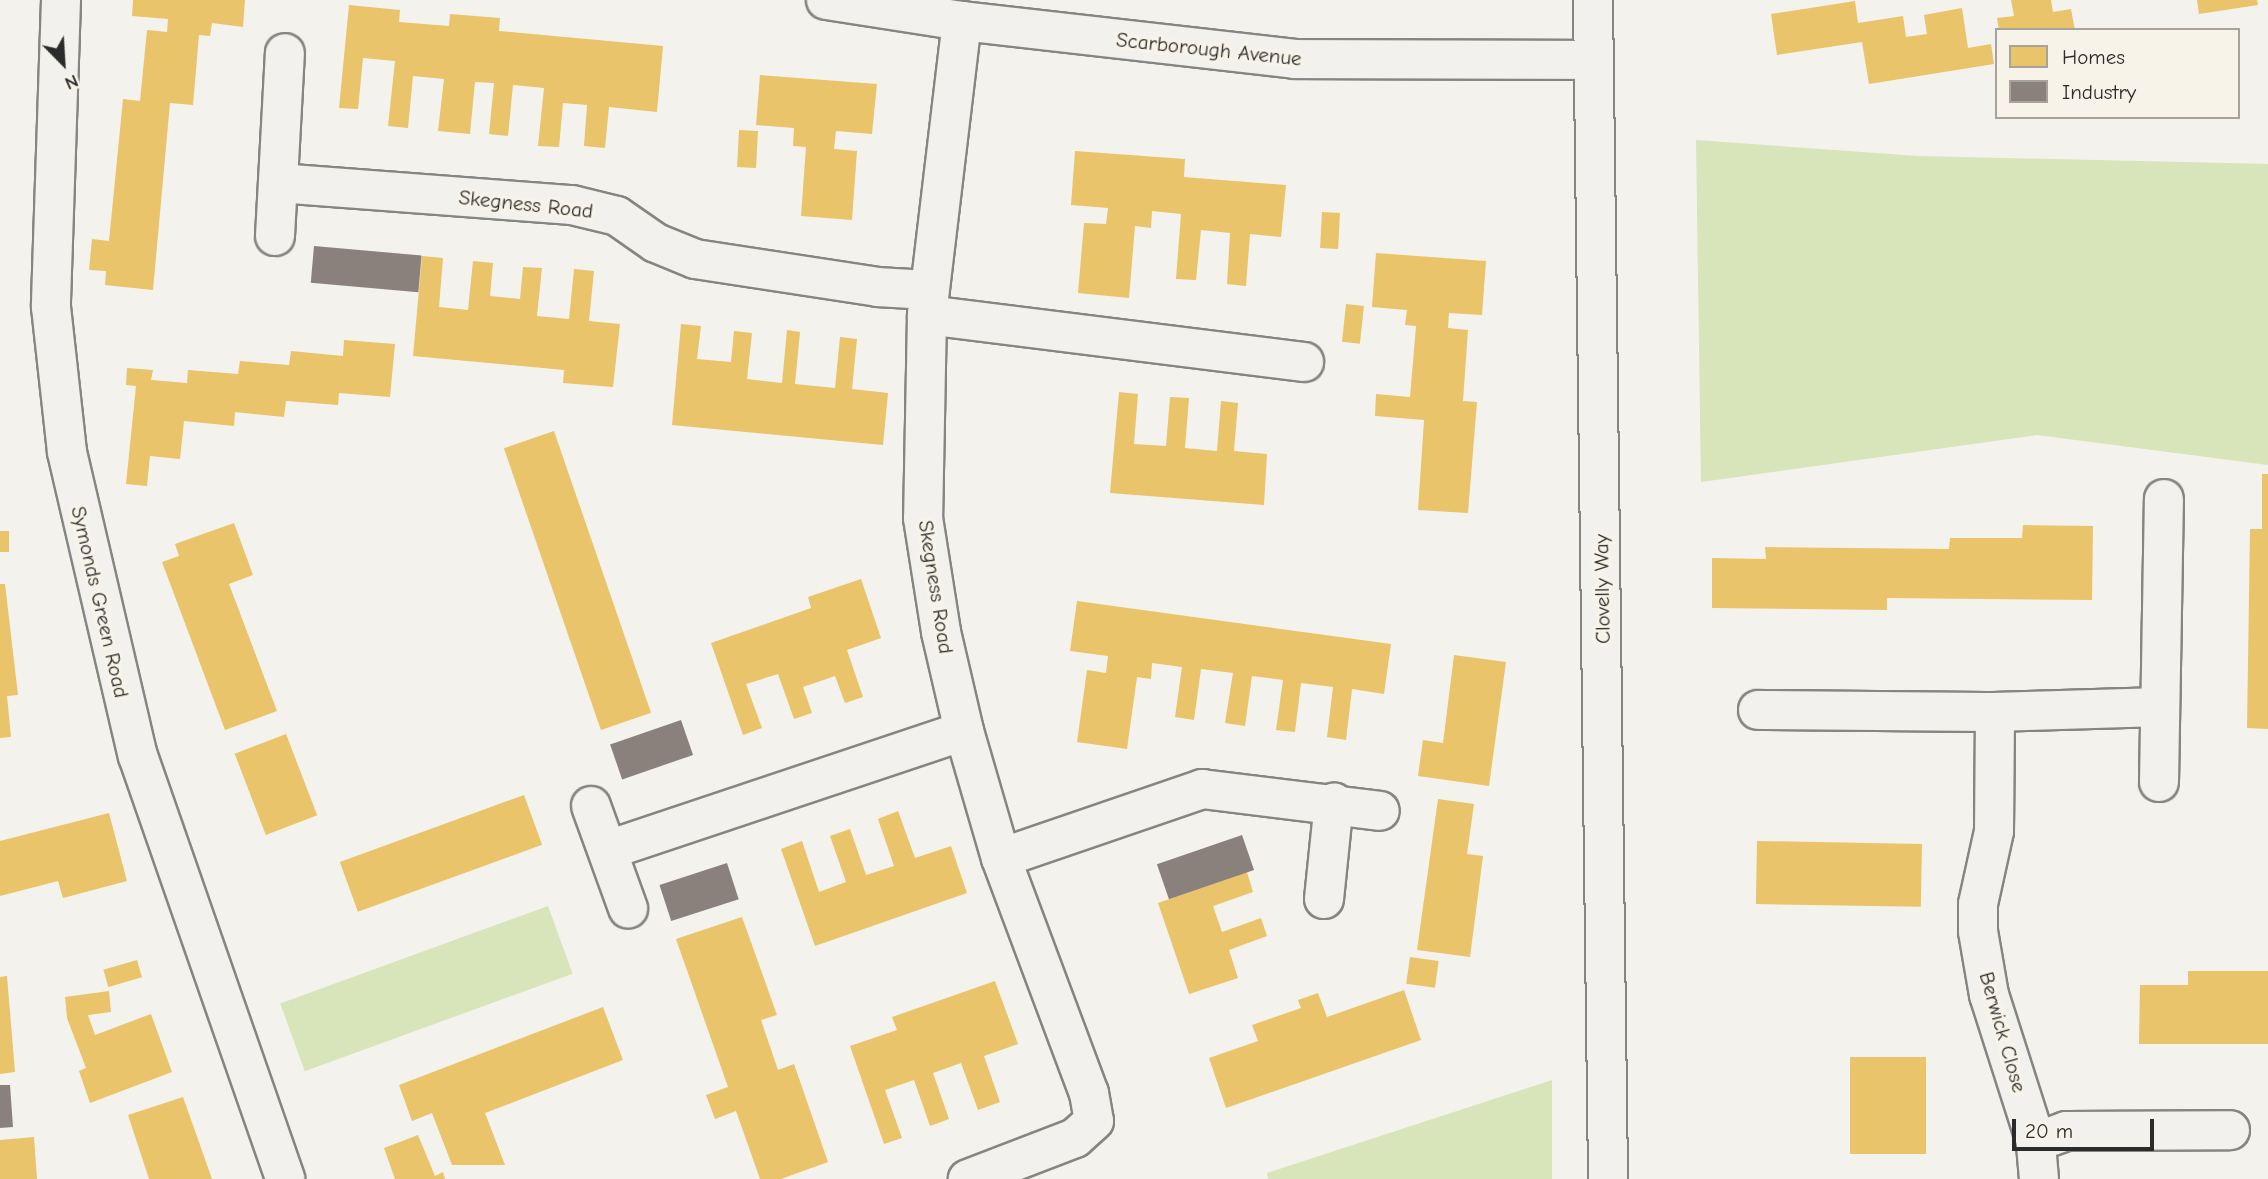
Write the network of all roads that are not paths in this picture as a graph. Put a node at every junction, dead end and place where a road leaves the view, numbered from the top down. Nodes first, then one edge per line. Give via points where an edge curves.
1 (61, 0) edge
2 (826, 0) edge
3 (1593, 0) edge
4 (961, 21) junction
5 (285, 53) dead end
6 (1594, 60) junction
7 (278, 183) junction
8 (275, 236) dead end
9 (928, 303) junction
10 (1304, 362) dead end
11 (2164, 499) dead end
12 (2159, 707) junction
13 (1758, 710) dead end
14 (1996, 712) junction
15 (964, 731) junction
16 (2160, 782) dead end
17 (1334, 803) junction
18 (591, 806) dead end
19 (1380, 811) dead end
20 (608, 850) junction
21 (1001, 858) junction
22 (1324, 899) dead end
23 (628, 908) dead end
24 (2230, 1130) dead end
25 (2036, 1142) junction
26 (285, 1179) edge
27 (968, 1179) edge
28 (1608, 1179) edge
29 (2039, 1179) edge

1 - 26 street, Symonds Green Road via 51,307 67,452 138,756
2 - 4 street, Scarborough Avenue
3 - 6 street, Clovelly Way
4 - 6 street, Scarborough Avenue via 1294,59
4 - 9 street, Skegness Road
5 - 7 street
6 - 28 street, Clovelly Way
7 - 8 street
7 - 9 street, Skegness Road via 572,205 617,216 656,243 695,259 877,287
9 - 10 street, Skegness Road
9 - 15 street, Skegness Road via 923,518 941,632
11 - 12 street
12 - 14 street
12 - 16 street
13 - 14 street
14 - 25 street, Berwick Close via 1994,831 1978,904 1978,931 1989,995
15 - 20 street
15 - 21 street, Skegness Road
17 - 19 street
17 - 21 street via 1202,789
17 - 22 street
18 - 20 street
20 - 23 street
21 - 27 street, Skegness Road via 1089,1093 1094,1121 1075,1138
24 - 25 street via 2066,1130
25 - 29 street, Berwick Close

